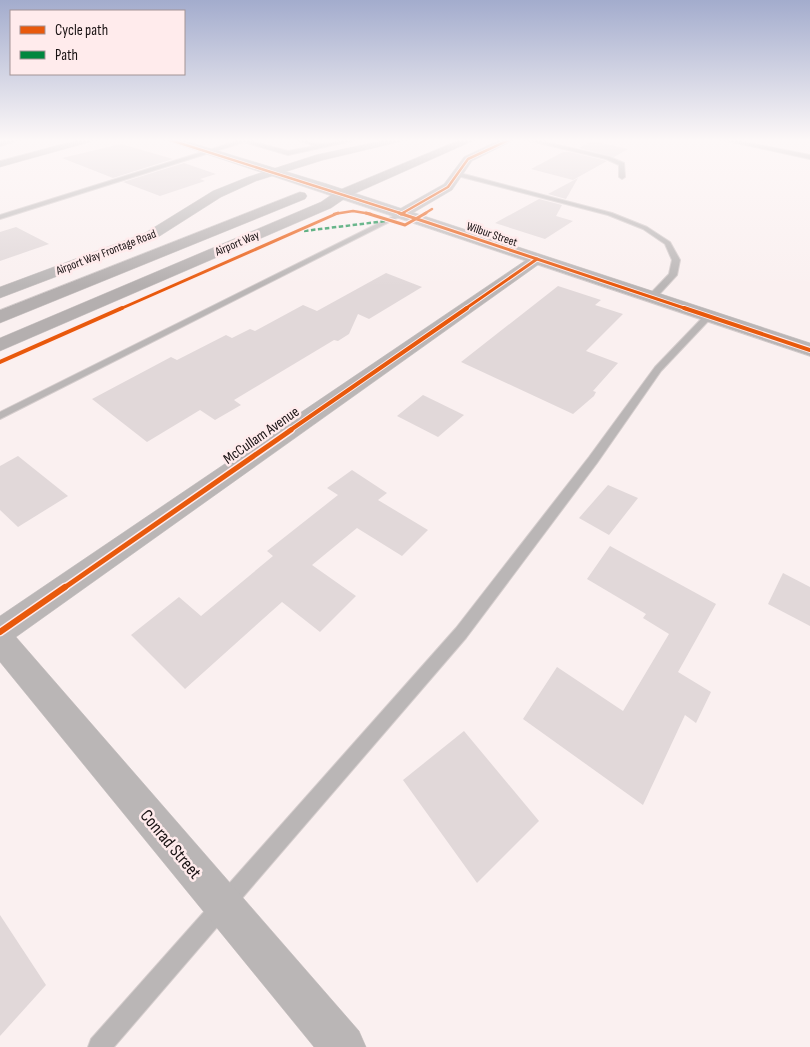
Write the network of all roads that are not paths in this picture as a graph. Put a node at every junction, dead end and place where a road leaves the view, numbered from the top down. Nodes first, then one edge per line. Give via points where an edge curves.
1 (95, 188) edge
2 (233, 188) edge
3 (320, 188) edge
4 (340, 188) edge
5 (343, 188) edge
6 (448, 188) edge
7 (509, 188) edge
8 (401, 214) junction
9 (0, 218) edge
10 (537, 259) junction
11 (0, 293) edge
12 (652, 297) junction
13 (709, 316) junction
14 (0, 317) edge
15 (0, 345) edge
16 (810, 350) edge
17 (0, 416) edge
18 (0, 632) edge
19 (0, 640) edge
20 (222, 903) junction
21 (98, 1047) edge
22 (343, 1047) edge

1 - 9 lane
2 - 11 street, Airport Way Frontage Road via 217,194 150,236
3 - 14 main road, Airport Way
4 - 15 main road, Airport Way via 326,206
5 - 8 street, Wilbur Street
6 - 8 street
7 - 12 lane via 610,214 645,228 668,243 676,260 674,275
8 - 10 street, Wilbur Street
8 - 17 lane
10 - 12 street, Wilbur Street
10 - 18 street, McCullam Avenue
12 - 13 street, Wilbur Street
13 - 16 street, Wilbur Street
13 - 20 lane via 658,369 593,460 461,632
19 - 20 street, Conrad Street
20 - 21 lane
20 - 22 street, Conrad Street

